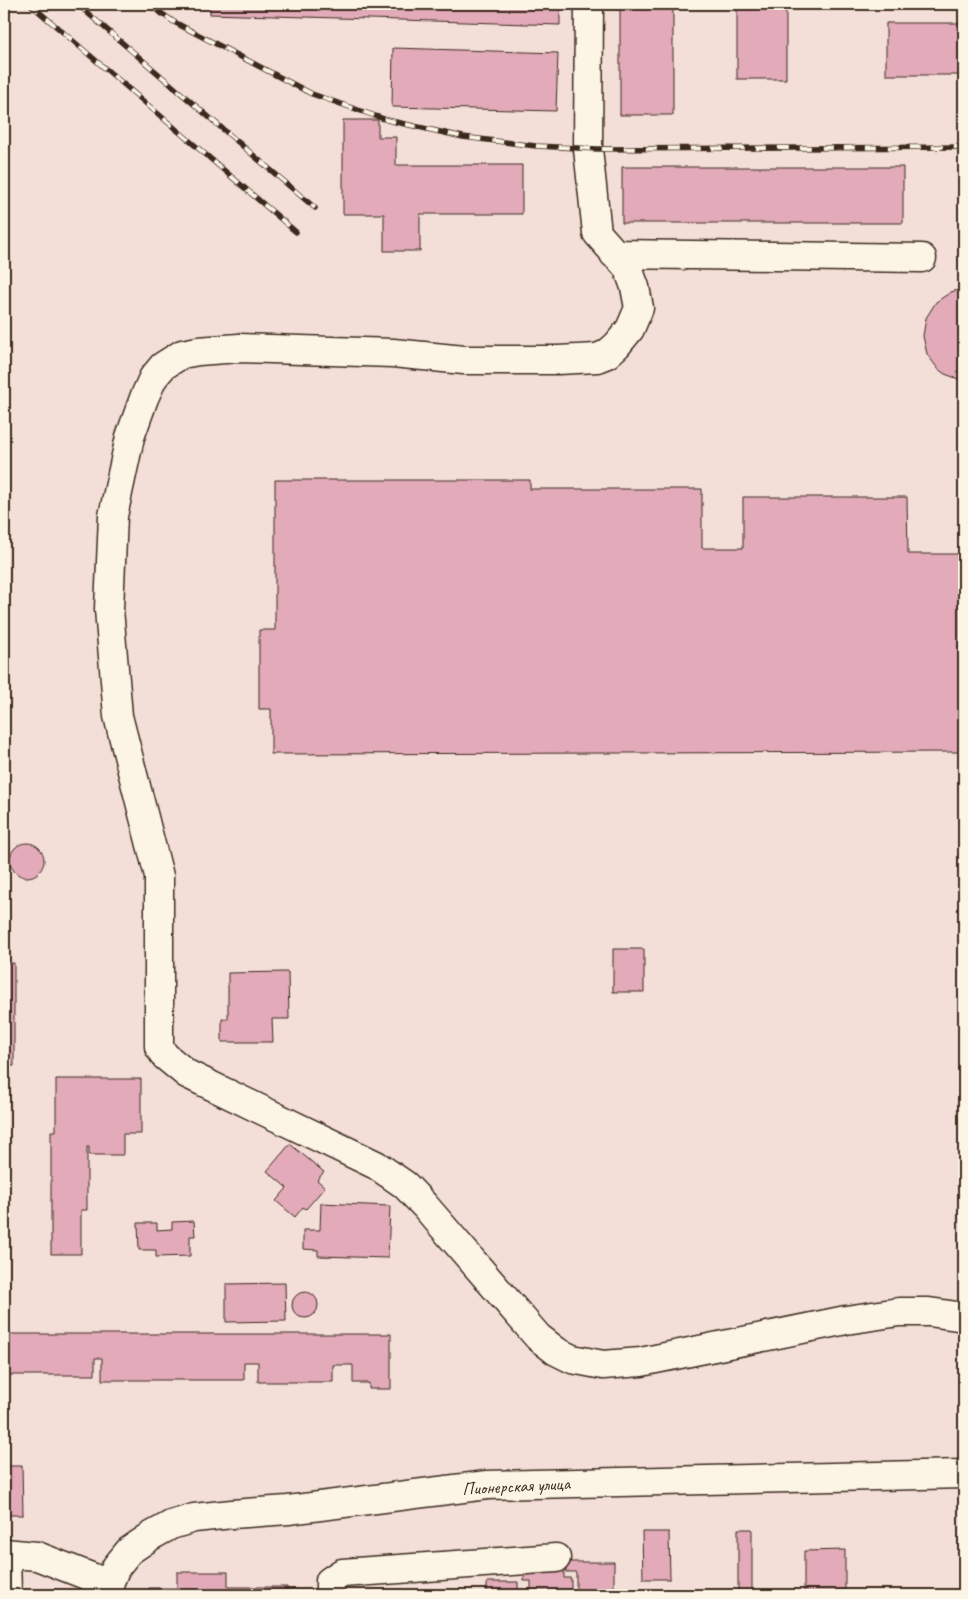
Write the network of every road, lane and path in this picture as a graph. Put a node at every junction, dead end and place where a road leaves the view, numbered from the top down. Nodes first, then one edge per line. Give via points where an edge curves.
1 (589, 4) edge
2 (614, 254) junction
3 (922, 258) dead end
4 (964, 1317) edge
5 (964, 1474) edge
6 (5, 1553) edge
7 (556, 1558) dead end
8 (109, 1590) edge
9 (7, 1595) edge
10 (330, 1595) edge

1 - 2 street via 588,149 597,232
2 - 3 street
2 - 4 street via 628,268 639,308 630,329 617,345 597,358 464,360 393,353 239,348 182,354 163,366 153,378 130,437 113,516 109,609 118,716 160,876 160,1046 165,1056 187,1074 376,1165 404,1185 538,1336 572,1359 604,1365 641,1362 899,1312
5 - 8 street, Пионерская улица via 487,1485 288,1510 194,1518 171,1525 129,1551 116,1567
6 - 8 street via 37,1556
6 - 9 street
7 - 10 street via 342,1573 330,1581

